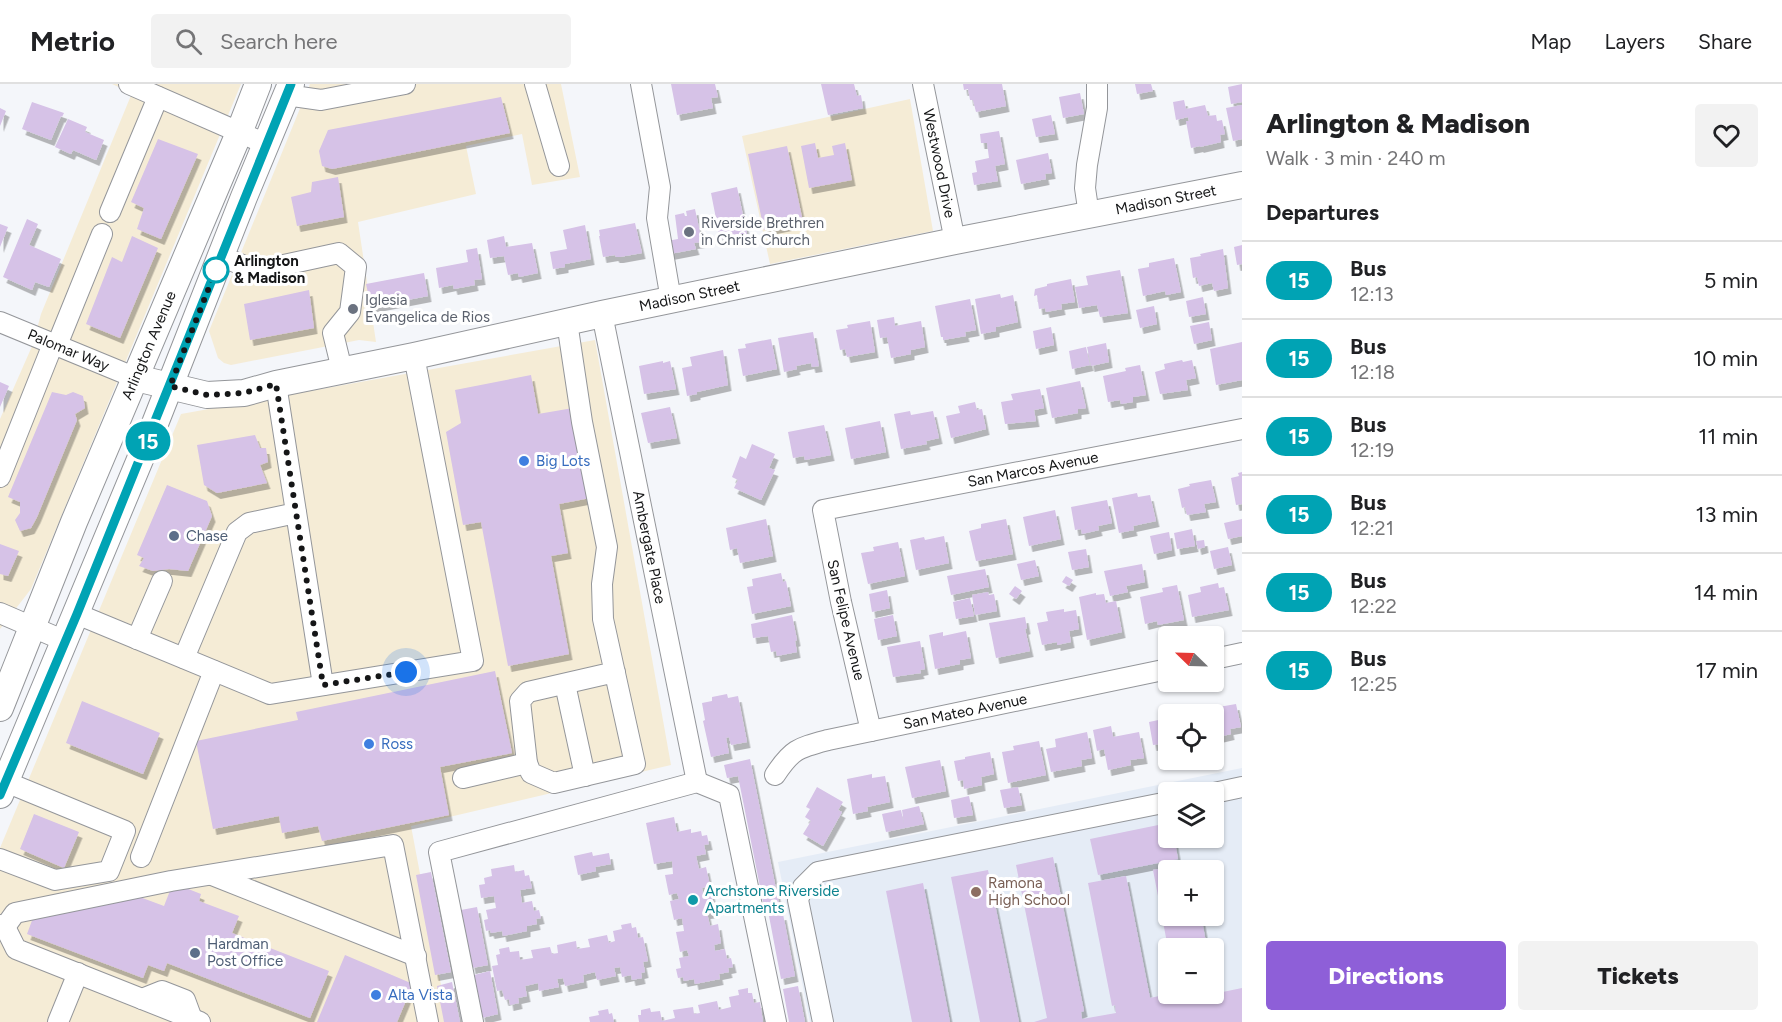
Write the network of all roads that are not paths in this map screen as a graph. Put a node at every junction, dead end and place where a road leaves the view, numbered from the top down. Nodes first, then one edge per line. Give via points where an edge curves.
1 (129, 84) edge
2 (258, 84) edge
3 (405, 84) edge
4 (535, 84) edge
5 (641, 84) edge
6 (923, 84) edge
7 (1097, 84) edge
8 (289, 90) edge
9 (158, 97) junction
10 (239, 133) junction
11 (266, 144) junction
12 (559, 166) dead end
13 (1242, 185) edge
14 (110, 212) dead end
15 (1089, 215) junction
16 (102, 234) dead end
17 (955, 241) junction
18 (221, 256) junction
19 (671, 300) junction
20 (602, 314) junction
21 (0, 322) edge
22 (567, 322) junction
23 (55, 345) junction
24 (414, 356) junction
25 (342, 370) junction
26 (136, 378) junction
27 (276, 384) junction
28 (170, 386) junction
29 (1242, 429) edge
30 (0, 477) edge
31 (823, 510) joint
32 (296, 513) junction
33 (162, 581) dead end
34 (0, 613) edge
35 (77, 614) junction
36 (33, 627) junction
37 (137, 639) junction
38 (66, 641) junction
39 (1242, 653) edge
40 (1224, 657) edge
41 (184, 658) junction
42 (214, 671) junction
43 (1158, 671) edge
44 (615, 672) junction
45 (565, 684) junction
46 (323, 685) junction
47 (0, 708) edge
48 (871, 731) junction
49 (527, 763) junction
50 (774, 775) dead end
51 (585, 776) junction
52 (463, 778) dead end
53 (697, 782) junction
54 (1242, 787) edge
55 (3, 789) edge
56 (1224, 791) edge
57 (1158, 804) edge
58 (141, 857) dead end
59 (0, 859) edge
60 (212, 875) junction
61 (3, 926) edge
62 (416, 956) junction
63 (78, 973) junction
64 (196, 1020) edge
65 (58, 1022) edge
66 (428, 1022) edge
67 (473, 1022) edge
68 (776, 1022) edge
69 (823, 1022) edge

1 - 9 street
2 - 10 main road, Arlington Avenue
3 - 8 street via 321,100
4 - 12 street
5 - 19 street via 660,187 657,218
6 - 17 street, Westwood Drive
7 - 15 street via 1085,188
8 - 11 main road
9 - 10 street
9 - 14 street
10 - 11 street
10 - 26 main road, Arlington Avenue
11 - 18 main road
13 - 15 main road, Madison Street
15 - 17 main road, Madison Street
16 - 23 street
17 - 19 main road, Madison Street
18 - 25 street via 256,271 339,254 356,267 350,312 333,333
18 - 28 main road
19 - 20 main road, Madison Street
20 - 22 main road, Madison Street
20 - 53 street, Ambergate Place
21 - 23 street, Palomar Way
22 - 24 main road, Madison Street
22 - 44 street via 607,548 603,619
23 - 26 street, Palomar Way
23 - 30 street
24 - 25 main road, Madison Street
24 - 46 street via 473,661
25 - 27 main road, Madison Street
26 - 28 main road, Madison Street
26 - 36 main road, Arlington Avenue
27 - 28 main road, Madison Street via 244,393 207,395
27 - 32 street
28 - 35 main road
29 - 31 street, San Marcos Avenue
31 - 48 street, San Felipe Avenue
32 - 41 street via 249,523 237,532
32 - 46 street
33 - 37 street
34 - 36 street
35 - 37 street
35 - 38 main road
36 - 38 street
36 - 47 main road, Arlington Avenue
37 - 41 street
38 - 55 main road
39 - 40 street
41 - 42 street
42 - 46 street via 270,694
42 - 58 street
43 - 48 street, San Mateo Avenue
44 - 45 street
44 - 51 street via 635,764
45 - 49 street via 528,692 520,701
45 - 51 street
48 - 50 street, San Mateo Avenue via 800,747
49 - 51 street via 531,773 554,783
49 - 52 street
53 - 67 street via 439,852
53 - 68 street via 729,795
54 - 56 street
55 - 59 street via 125,831 109,871 55,880
57 - 69 street via 818,872 803,887 798,900
60 - 61 street via 15,913
60 - 62 street
60 - 62 street via 393,845
61 - 63 street via 16,949
62 - 66 street
63 - 64 street
63 - 65 street

